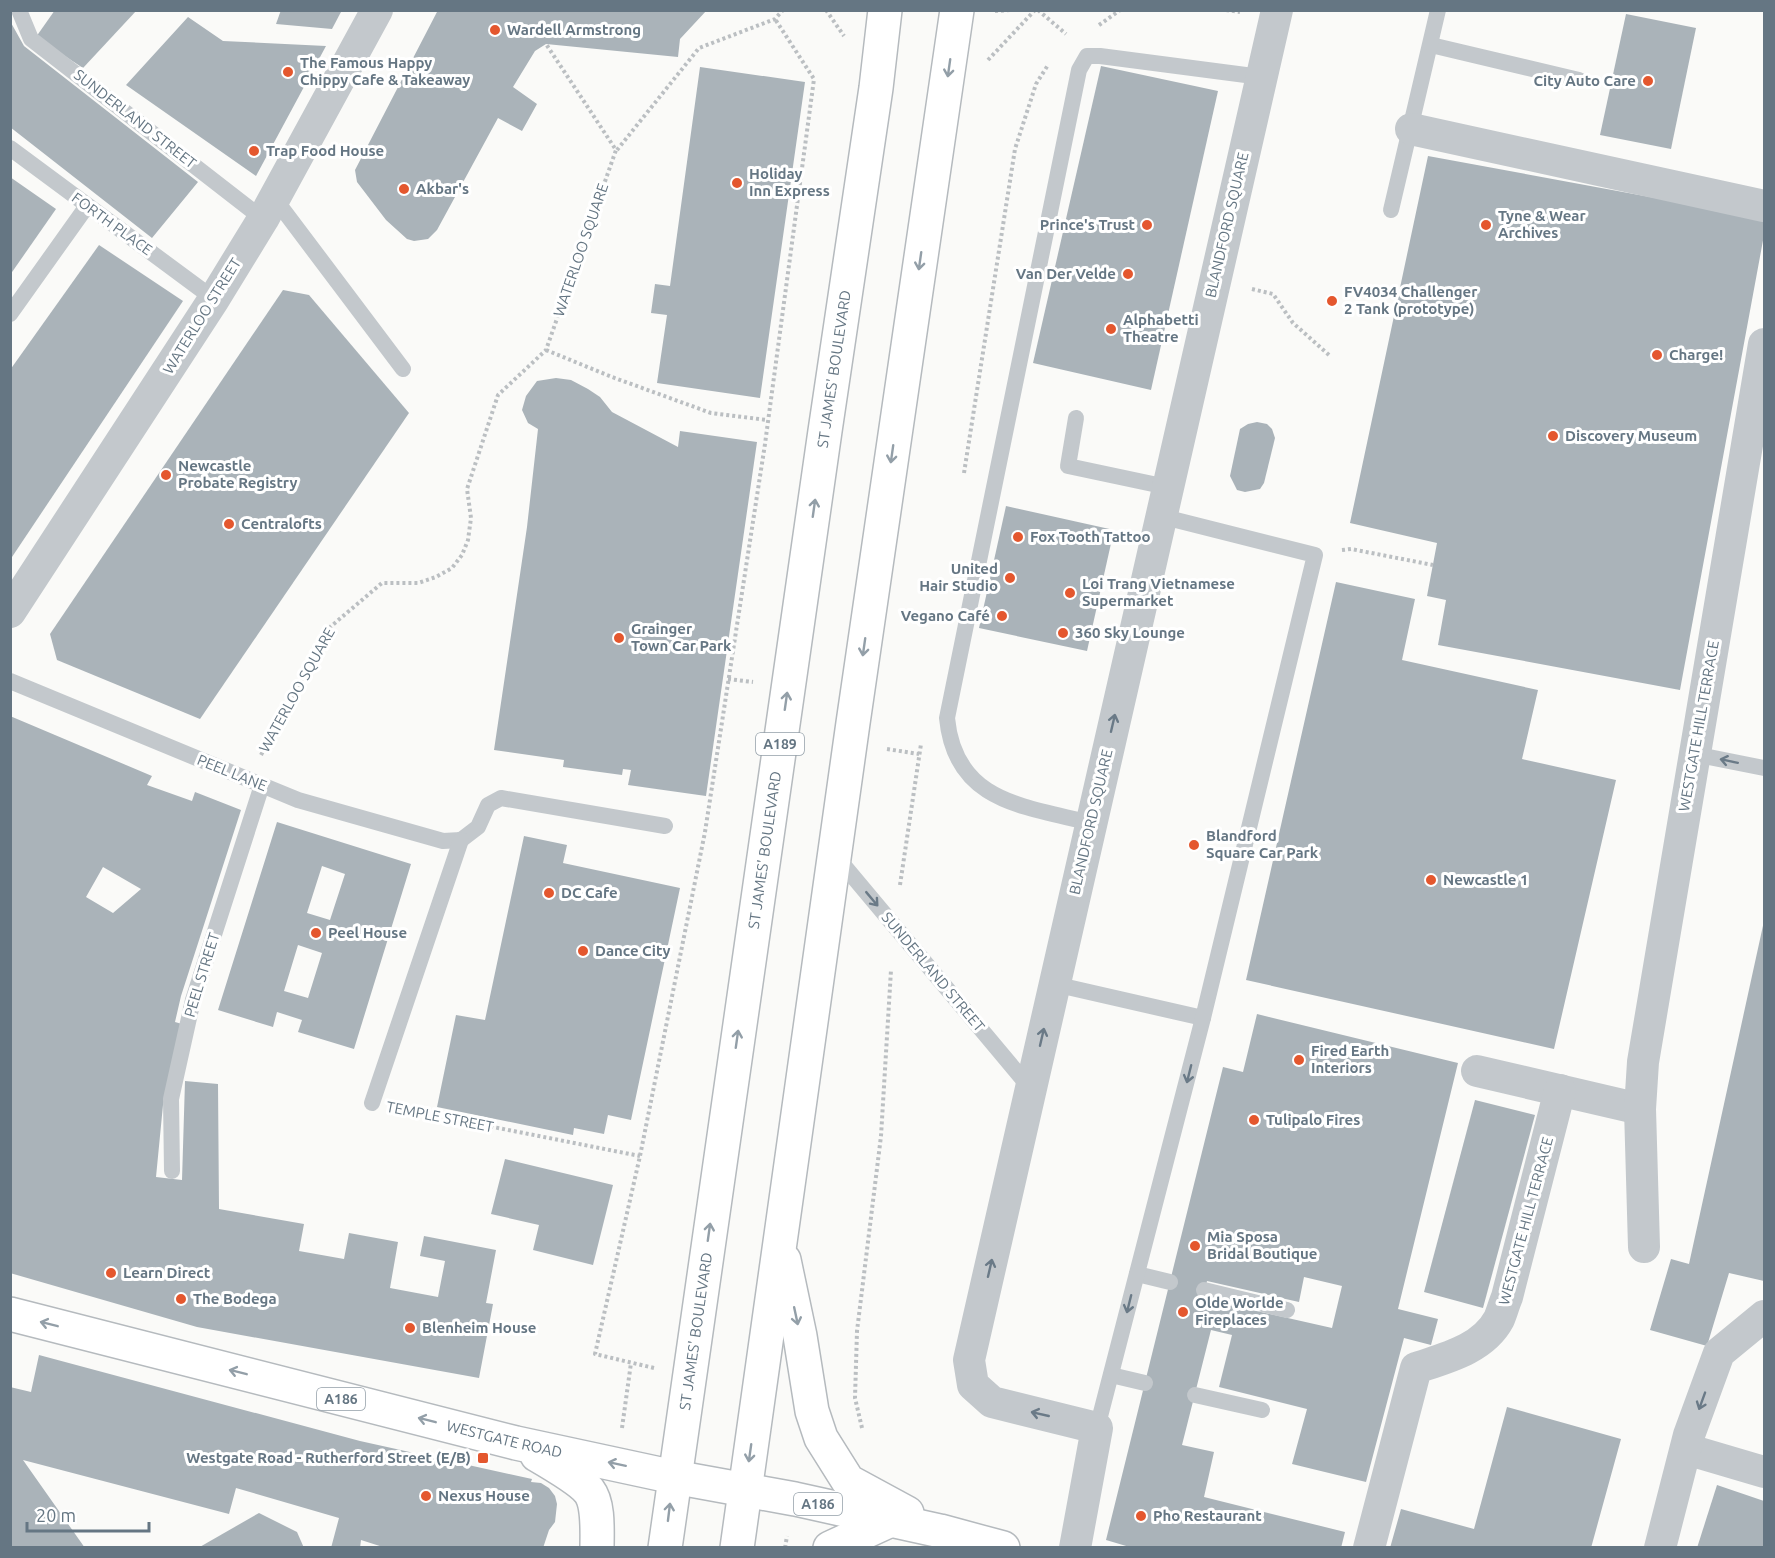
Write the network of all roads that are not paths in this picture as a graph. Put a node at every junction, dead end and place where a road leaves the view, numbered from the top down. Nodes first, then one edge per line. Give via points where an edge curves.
1 (19, 10) edge
2 (377, 10) edge
3 (885, 10) edge
4 (957, 10) edge
5 (1276, 10) edge
6 (1438, 10) edge
7 (1431, 45) junction
8 (1261, 77) junction
9 (1579, 80) dead end
10 (1411, 129) junction
11 (10, 148) edge
12 (87, 206) junction
13 (1764, 206) edge
14 (269, 209) junction
15 (1391, 210) dead end
16 (214, 299) junction
17 (10, 314) edge
18 (1764, 344) edge
19 (403, 369) dead end
20 (1076, 418) dead end
21 (1163, 502) junction
22 (10, 612) edge
23 (10, 681) edge
24 (1694, 754) junction
25 (1764, 768) edge
26 (255, 782) junction
27 (1091, 823) junction
28 (665, 826) dead end
29 (461, 840) junction
30 (834, 855) junction
31 (1054, 984) junction
32 (1203, 1018) junction
33 (1477, 1071) dead end
34 (1031, 1089) junction
35 (1560, 1090) junction
36 (372, 1103) road end
37 (1640, 1109) junction
38 (172, 1171) dead end
39 (780, 1238) junction
40 (1644, 1247) dead end
41 (1137, 1274) junction
42 (1170, 1282) dead end
43 (1204, 1290) dead end
44 (1287, 1310) dead end
45 (10, 1314) edge
46 (1764, 1316) edge
47 (1111, 1375) junction
48 (1145, 1383) dead end
49 (1194, 1395) dead end
50 (1262, 1410) dead end
51 (1097, 1428) junction
52 (516, 1443) junction
53 (1686, 1449) junction
54 (1764, 1472) edge
55 (674, 1477) junction
56 (745, 1489) junction
57 (891, 1520) junction
58 (940, 1531) junction
59 (597, 1548) edge
60 (665, 1548) edge
61 (737, 1548) edge
62 (830, 1548) edge
63 (1002, 1548) edge
64 (1075, 1548) edge
65 (1369, 1548) edge
66 (1660, 1548) edge

1 - 14 lane, SUNDERLAND STREET via 31,39
2 - 14 street, WATERLOO STREET
55 -> 3 main road, ST JAMES' BOULEVARD / A189
4 -> 30 main road
5 - 8 street, BLANDFORD SQUARE
6 - 7 lane
7 - 9 lane
7 - 10 lane
8 - 21 street, BLANDFORD SQUARE
8 - 27 lane via 1100,56 1087,56 1079,70 947,718 952,749 969,776 988,792 1017,805
10 - 13 street
10 - 15 lane
11 - 12 lane, FORTH PLACE
12 - 16 lane, FORTH PLACE
12 - 17 lane
14 - 16 street, WATERLOO STREET
14 - 19 lane
16 - 22 street, WATERLOO STREET
18 - 24 street, WESTGATE HILL TERRACE
20 - 21 lane via 1068,466
27 -> 21 street, BLANDFORD SQUARE
21 - 32 lane via 1315,555
23 - 26 lane, PEEL LANE
25 -> 24 lane
24 - 37 street, WESTGATE HILL TERRACE via 1643,1062
26 - 29 lane, PEEL LANE via 298,800 443,841
26 - 38 lane, PEEL STREET via 193,1000 171,1099
27 - 31 street, BLANDFORD SQUARE
28 - 29 lane via 501,798 488,805 478,826
29 - 36 lane, TEMPLE STREET
30 -> 34 lane, SUNDERLAND STREET
30 - 39 main road
31 - 32 lane
34 -> 31 street, BLANDFORD SQUARE
32 -> 41 lane
33 - 35 street
51 -> 34 street, BLANDFORD SQUARE via 993,1402 973,1385 969,1360
35 - 37 street
35 - 65 street, WESTGATE HILL TERRACE via 1498,1320 1483,1339 1450,1357 1416,1368
37 - 40 street, WESTGATE HILL TERRACE
39 -> 56 main road
39 -> 58 main road via 812,1411 821,1438 848,1481
41 - 42 lane
41 -> 47 lane
43 - 44 lane
52 -> 45 main road, WESTGATE ROAD / A186
46 -> 53 street via 1719,1353
47 - 48 lane
47 - 51 lane
49 - 50 lane
51 - 64 street
55 -> 52 main road, WESTGATE ROAD / A186
52 - 59 main road via 557,1466 589,1491 597,1517
53 - 54 street
53 - 66 street
55 - 56 main road, WESTGATE ROAD / A186
60 -> 55 main road, ST JAMES' BOULEVARD / A189
56 - 57 main road, WESTGATE ROAD / A186
56 - 61 main road
57 - 58 main road, WESTGATE ROAD / A186
57 - 62 main road
58 - 63 main road, WESTGATE ROAD / A186

